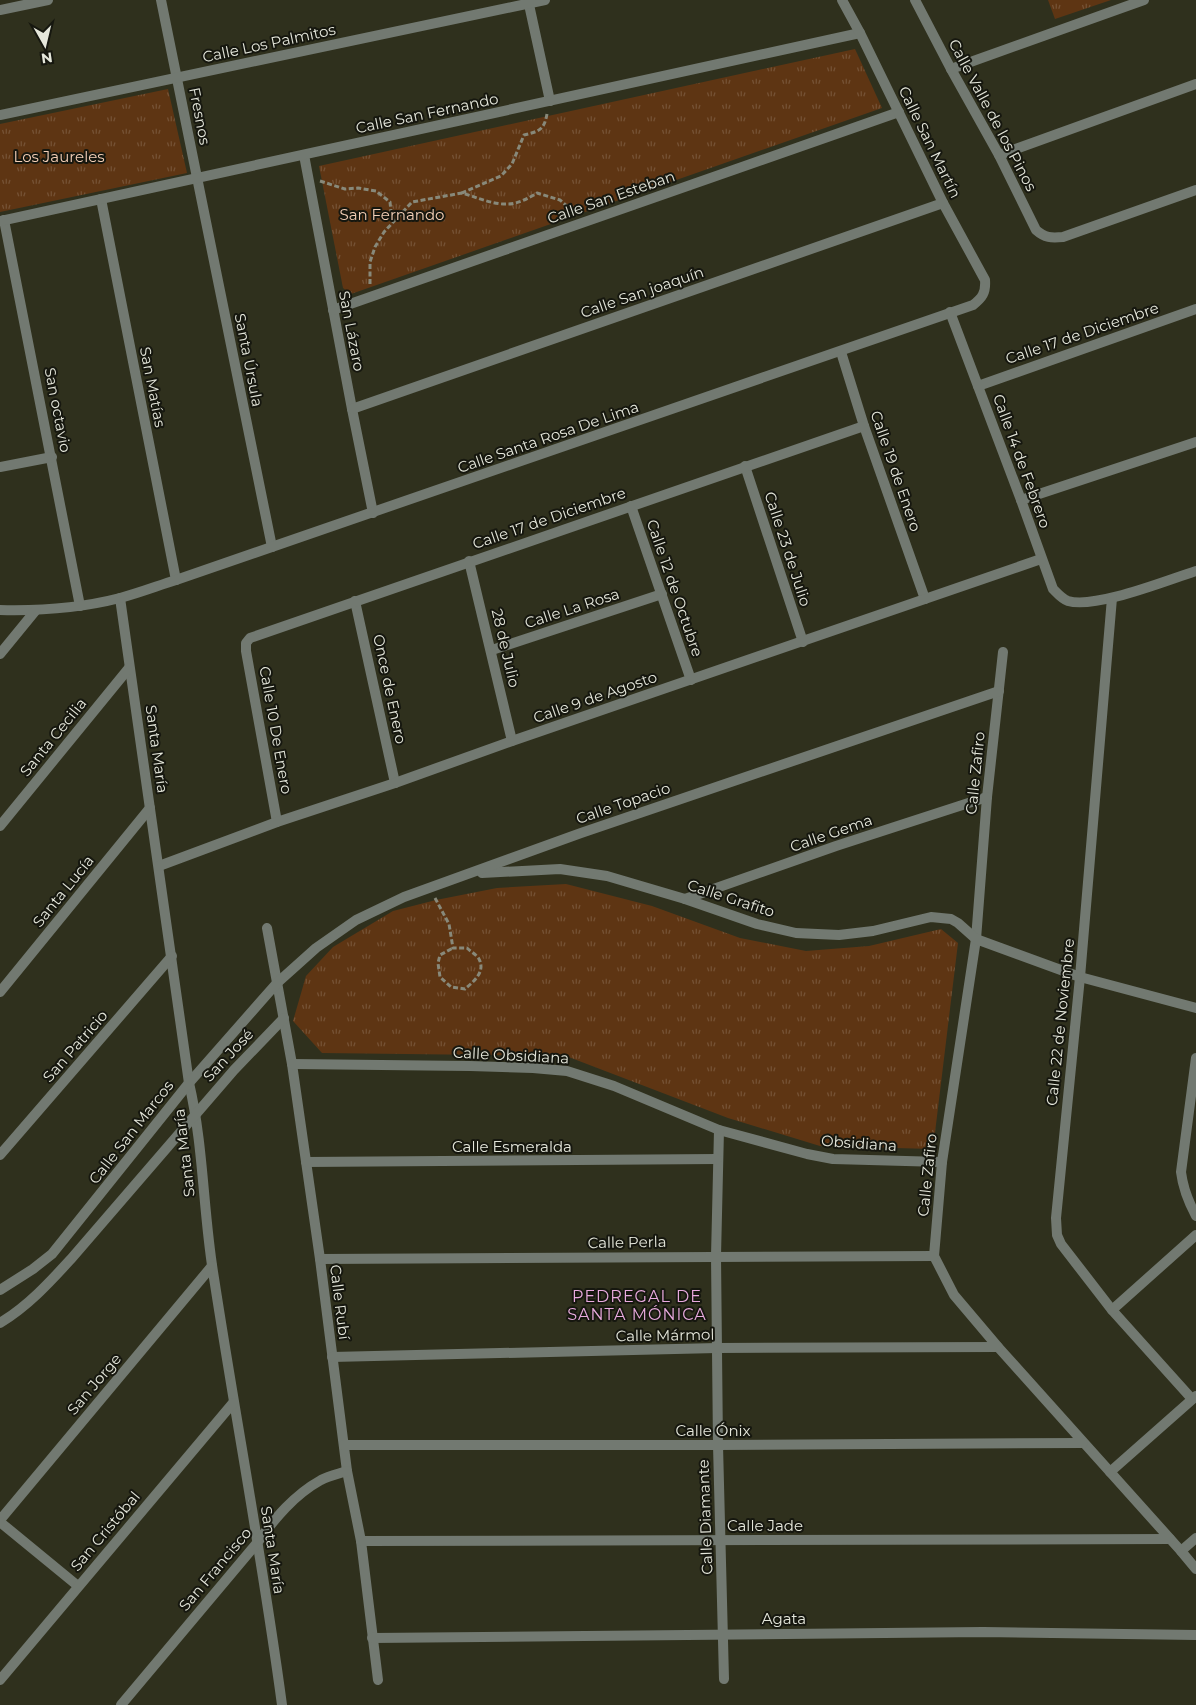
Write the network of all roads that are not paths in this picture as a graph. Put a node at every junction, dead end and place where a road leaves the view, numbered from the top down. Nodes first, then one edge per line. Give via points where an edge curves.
1 (48, 0) edge
2 (162, 0) edge
3 (545, 0) edge
4 (842, 0) edge
5 (915, 0) edge
6 (1144, 0) edge
7 (528, 2) edge
8 (0, 10) edge
9 (860, 33) junction
10 (951, 69) junction
11 (178, 78) junction
12 (1196, 84) edge
13 (550, 101) junction
14 (899, 112) junction
15 (0, 115) edge
16 (304, 155) junction
17 (999, 155) junction
18 (197, 178) junction
19 (1196, 190) edge
20 (101, 199) junction
21 (943, 203) junction
22 (2, 221) edge
23 (982, 298) joint
24 (1196, 309) edge
25 (333, 310) junction
26 (950, 312) junction
27 (841, 352) junction
28 (978, 386) junction
29 (352, 409) junction
30 (864, 426) junction
31 (1196, 442) edge
32 (52, 457) junction
33 (744, 466) junction
34 (0, 467) edge
35 (1021, 500) junction
36 (631, 506) junction
37 (373, 512) junction
38 (272, 548) junction
39 (1041, 559) junction
40 (470, 561) junction
41 (1196, 571) edge
42 (176, 580) junction
43 (662, 594) junction
44 (120, 598) junction
45 (1112, 598) junction
46 (925, 599) junction
47 (355, 601) junction
48 (80, 606) junction
49 (0, 610) edge
50 (36, 610) junction
51 (803, 642) junction
52 (246, 643) joint
53 (492, 650) junction
54 (1003, 652) dead end
55 (0, 654) edge
56 (130, 668) junction
57 (691, 680) junction
58 (999, 691) junction
59 (512, 741) junction
60 (395, 783) junction
61 (987, 797) junction
62 (150, 808) junction
63 (277, 822) junction
64 (0, 826) edge
65 (159, 866) junction
66 (470, 874) junction
67 (685, 899) junction
68 (266, 928) dead end
69 (976, 939) junction
70 (172, 956) junction
71 (1080, 977) junction
72 (277, 983) junction
73 (0, 992) edge
74 (1196, 1008) edge
75 (284, 1018) junction
76 (292, 1064) junction
77 (1196, 1064) edge
78 (189, 1083) junction
79 (196, 1114) junction
80 (719, 1130) junction
81 (0, 1155) edge
82 (717, 1159) junction
83 (306, 1162) junction
84 (942, 1162) junction
85 (1196, 1216) edge
86 (1196, 1235) edge
87 (716, 1256) junction
88 (934, 1256) junction
89 (320, 1259) junction
90 (212, 1266) junction
91 (0, 1290) edge
92 (1112, 1310) junction
93 (0, 1323) edge
94 (998, 1347) junction
95 (717, 1348) junction
96 (332, 1357) junction
97 (1194, 1398) edge
98 (233, 1402) junction
99 (1083, 1443) junction
100 (344, 1445) junction
101 (718, 1446) junction
102 (347, 1471) junction
103 (1110, 1472) junction
104 (0, 1522) edge
105 (1196, 1538) edge
106 (722, 1540) junction
107 (1170, 1540) junction
108 (361, 1541) junction
109 (257, 1543) junction
110 (1181, 1550) junction
111 (1196, 1569) edge
112 (78, 1586) junction
113 (722, 1634) junction
114 (1196, 1636) edge
115 (372, 1638) junction
116 (724, 1678) dead end
117 (0, 1680) edge
118 (378, 1680) dead end
119 (281, 1700) edge
120 (121, 1705) edge
121 (271, 1705) edge

1 - 8 street
2 - 11 street, Fresnos
3 - 7 street, Calle Los Palmitos
4 - 9 street, Calle San Martín
5 - 10 street, Calle Valle de los Pinos
6 - 10 street
7 - 11 street, Calle Los Palmitos
7 - 13 street
9 - 13 street, Calle San Fernando
9 - 14 street, Calle San Martín
10 - 17 street, Calle Valle de los Pinos
11 - 15 street, Calle Los Palmitos
11 - 18 street, Fresnos
12 - 17 street
13 - 16 street, Calle San Fernando
14 - 21 street, Calle San Martín
14 - 25 street, Calle San Esteban
16 - 18 street, Calle San Fernando
16 - 25 street, San Lázaro
17 - 19 street, Calle Valle de los Pinos via 1036,230 1051,238 1062,237
18 - 20 street, Calle San Fernando
18 - 38 street, Santa Úrsula
20 - 22 street, Calle San Fernando
20 - 42 street, San Matías
21 - 23 street, Calle San Martín via 985,280
21 - 29 street, Calle San joaquín
22 - 32 street, San octavio
23 - 26 street, Calle Santa Rosa De Lima via 973,306
24 - 28 street, Calle 17 de Diciembre
25 - 29 street, San Lázaro
26 - 27 street, Calle Santa Rosa De Lima
26 - 28 street, Calle 14 de Febrero
27 - 30 street, Calle 19 de Enero
27 - 37 street, Calle Santa Rosa De Lima
28 - 35 street, Calle 14 de Febrero
29 - 37 street, San Lázaro
30 - 33 street, Calle 17 de Diciembre
30 - 46 street, Calle 19 de Enero
31 - 35 street
32 - 34 street
32 - 48 street, San octavio
33 - 36 street, Calle 17 de Diciembre
33 - 51 street, Calle 23 de Julio
35 - 39 street, Calle 14 de Febrero
36 - 40 street, Calle 17 de Diciembre
36 - 43 street, Calle 12 de Octubre
37 - 38 street, Calle Santa Rosa De Lima
38 - 42 street, Calle Santa Rosa De Lima
39 - 45 street, Calle 14 de Febrero via 1053,589 1068,601
39 - 46 street, Calle 9 de Agosto
40 - 47 street, Calle 17 de Diciembre
40 - 53 street, 28 de Julio
41 - 45 street
42 - 44 street, Calle Santa Rosa De Lima
43 - 53 street, Calle La Rosa
43 - 57 street, Calle 12 de Octubre
44 - 48 street, Calle Santa Rosa De Lima
44 - 56 street, Santa María
45 - 71 street, Calle 22 de Noviembre
46 - 51 street, Calle 9 de Agosto
47 - 52 street, Calle 17 de Diciembre via 256,635
47 - 60 street, Once de Enero
48 - 50 street, Calle Santa Rosa De Lima
49 - 50 street, Calle Santa Rosa De Lima
50 - 55 street
51 - 57 street, Calle 9 de Agosto
52 - 63 street, Calle 10 De Enero
53 - 59 street, 28 de Julio
54 - 58 street, Calle Zafiro
56 - 62 street, Santa María
56 - 64 street, Santa Cecilia
57 - 59 street, Calle 9 de Agosto
58 - 61 street, Calle Zafiro
58 - 66 street, Calle Topacio
59 - 60 street, Calle 9 de Agosto
60 - 63 street, Calle 9 de Agosto
61 - 67 street, Calle Gema
61 - 69 street, Calle Zafiro
62 - 65 street, Santa María
62 - 73 street, Santa Lucía
63 - 65 street, Calle 9 de Agosto
65 - 70 street, Santa María
66 - 67 street, Calle Grafito via 560,870 607,876
66 - 72 street, Calle Topacio via 404,897 356,920 316,948
67 - 69 street, Calle Grafito via 757,924 796,933 839,935 942,917 958,923
68 - 72 street, Calle Rubí
69 - 71 street
69 - 84 street, Calle Zafiro
70 - 78 street, Santa María
70 - 81 street, San Patricio
71 - 74 street
71 - 92 street, Calle 22 de Noviembre via 1056,1226 1061,1244
72 - 75 street, Calle Rubí
72 - 78 street, Calle San Marcos
75 - 76 street, Calle Rubí
75 - 79 street, San José
76 - 80 street, Calle Obsidiana via 470,1066 567,1071 614,1086
76 - 83 street, Calle Rubí
77 - 85 street via 1181,1172 1187,1200
78 - 79 street, Santa María
78 - 91 street, Calle San Marcos via 52,1254
79 - 90 street, Santa María
79 - 93 street via 45,1287 23,1308
80 - 82 street, Calle Diamante
80 - 84 street, Obsidiana via 833,1159
82 - 83 street, Calle Esmeralda
82 - 87 street, Calle Diamante
83 - 89 street, Calle Rubí
84 - 88 street, Calle Zafiro
86 - 92 street
87 - 88 street, Calle Perla
87 - 89 street, Calle Perla
87 - 95 street, Calle Diamante
88 - 94 street via 954,1295
89 - 96 street, Calle Rubí
90 - 98 street, Santa María
90 - 104 street, San Jorge
92 - 97 street, Calle 22 de Noviembre
94 - 95 street, Calle Mármol
94 - 99 street
95 - 96 street, Calle Mármol
95 - 101 street, Calle Diamante
96 - 100 street, Calle Rubí
97 - 103 street
98 - 109 street, Santa María
98 - 112 street, San Cristóbal
99 - 101 street, Calle Ónix
99 - 103 street
100 - 101 street, Calle Ónix
100 - 102 street, Calle Rubí
101 - 106 street, Calle Diamante
102 - 108 street, Calle Rubí
102 - 109 street, San Francisco via 321,1480 297,1496
103 - 107 street
104 - 112 street
105 - 110 street
106 - 107 street, Calle Jade
106 - 108 street, Calle Jade
106 - 113 street, Calle Diamante
107 - 110 street
108 - 115 street, Calle Rubí
109 - 119 street, Santa María
109 - 120 street, San Francisco
110 - 111 street
112 - 117 street, San Cristóbal
113 - 114 street, Agata via 983,1632
113 - 115 street, Agata
113 - 116 street, Calle Diamante
115 - 118 street, Calle Rubí
119 - 121 street

